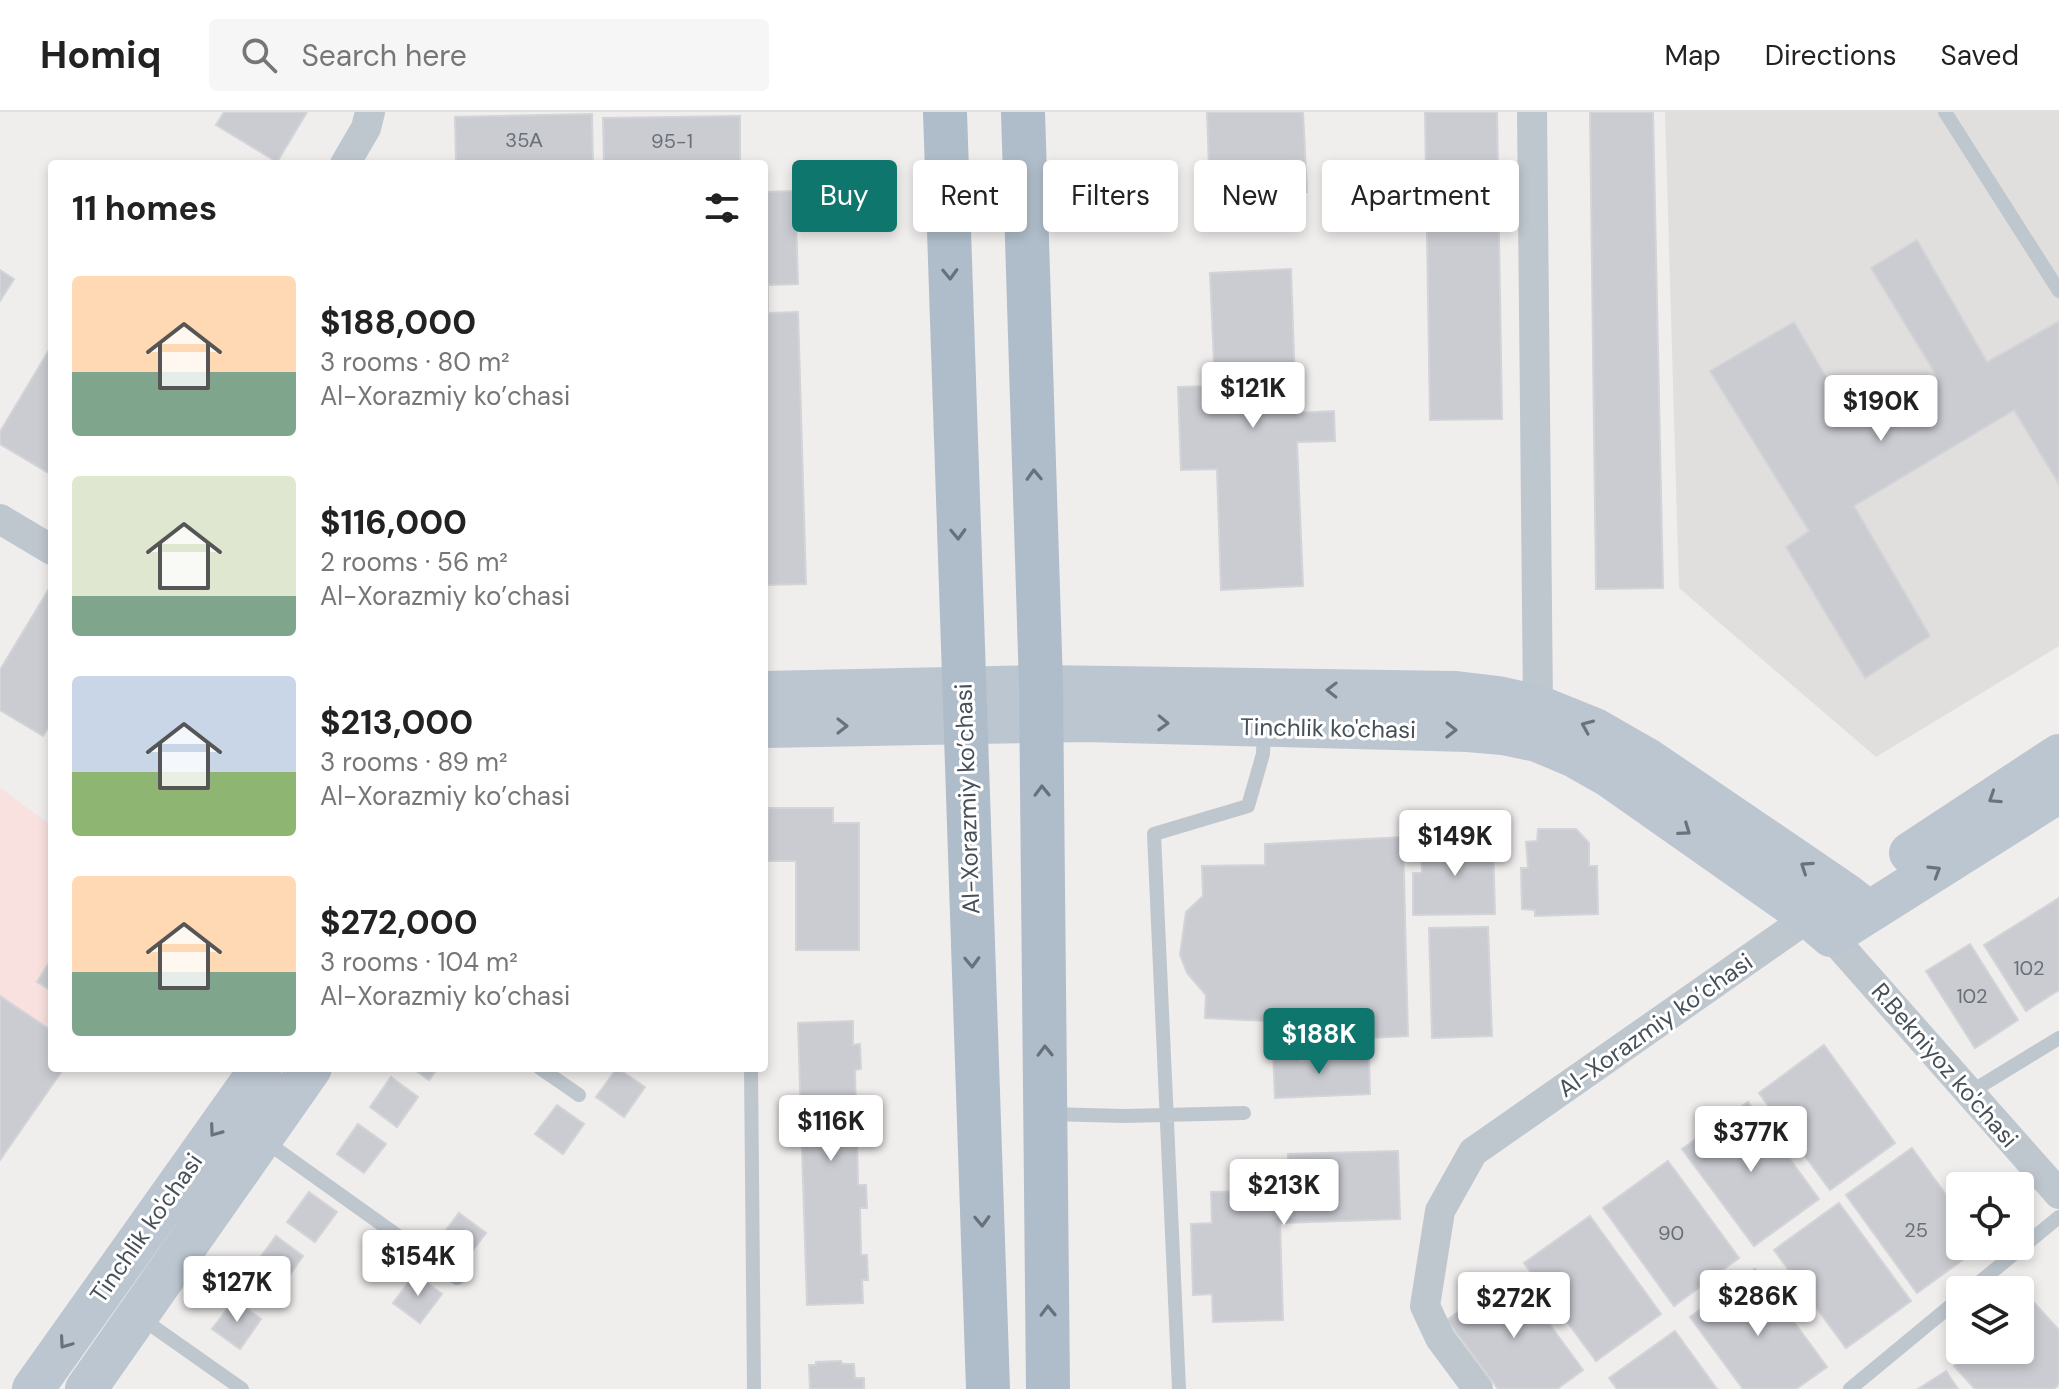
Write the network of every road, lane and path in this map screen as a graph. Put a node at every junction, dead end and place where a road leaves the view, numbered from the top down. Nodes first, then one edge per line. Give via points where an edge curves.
1 (370, 112) edge
2 (945, 112) edge
3 (1023, 112) edge
4 (1532, 112) edge
5 (1945, 112) edge
6 (347, 160) edge
7 (2059, 291) edge
8 (0, 519) edge
9 (48, 548) edge
10 (768, 692) edge
11 (1041, 704) junction
12 (963, 705) junction
13 (1538, 706) junction
14 (768, 727) edge
15 (1264, 727) junction
16 (2059, 755) edge
17 (2059, 792) edge
18 (1858, 903) junction
19 (1820, 927) junction
20 (2059, 1038) edge
21 (258, 1072) edge
22 (308, 1072) edge
23 (546, 1072) edge
24 (751, 1072) edge
25 (1969, 1093) junction
26 (579, 1095) dead end
27 (1046, 1113) junction
28 (1244, 1113) dead end
29 (1166, 1115) junction
30 (262, 1138) junction
31 (2059, 1194) edge
32 (2059, 1217) edge
33 (1987, 1276) edge
34 (457, 1278) dead end
35 (1946, 1310) edge
36 (137, 1316) junction
37 (33, 1389) edge
38 (86, 1389) edge
39 (242, 1389) edge
40 (754, 1389) edge
41 (988, 1389) edge
42 (1048, 1389) edge
43 (1179, 1389) edge
44 (1478, 1389) edge
45 (1850, 1389) edge

1 - 6 street
2 -> 12 main road, Al-Xorazmiy ko’chasi
11 -> 3 main road
4 - 13 street
5 - 7 lane
8 - 9 street
10 - 12 main road, Tinchlik ko'chasi
11 - 12 main road, Tinchlik ko'chasi
13 -> 11 main road, Tinchlik ko'chasi via 1456,692
11 -> 15 main road, Tinchlik ko'chasi via 1086,721
27 -> 11 main road
14 -> 12 main road, Tinchlik ko'chasi
12 -> 41 main road, Al-Xorazmiy ko’chasi
18 -> 13 main road, Tinchlik ko'chasi via 1649,760 1595,729
15 -> 19 main road, Tinchlik ko'chasi via 1468,731 1537,741 1610,777
15 - 29 lane via 1263,754 1248,806 1154,834
16 -> 18 main road, Al-Xorazmiy ko’chasi
18 -> 17 main road, Al-Xorazmiy ko’chasi
18 - 19 main road, Al-Xorazmiy ko’chasi
19 - 25 street, R.Bekniyoz ko'chasi
19 - 44 street, Al-Xorazmiy ko’chasi via 1473,1152 1440,1211 1425,1306 1440,1338
20 - 25 lane
21 -> 37 main road, Tinchlik ko'chasi
22 - 30 main road, Tinchlik ko'chasi
23 - 26 lane
24 - 40 lane
25 - 31 street, R.Bekniyoz ko'chasi
27 - 29 lane
42 -> 27 main road
28 - 29 lane
29 - 43 lane
30 - 34 lane
30 - 36 main road, Tinchlik ko'chasi
32 - 33 lane
35 - 45 lane
36 - 38 main road, Tinchlik ko'chasi
36 - 39 lane

